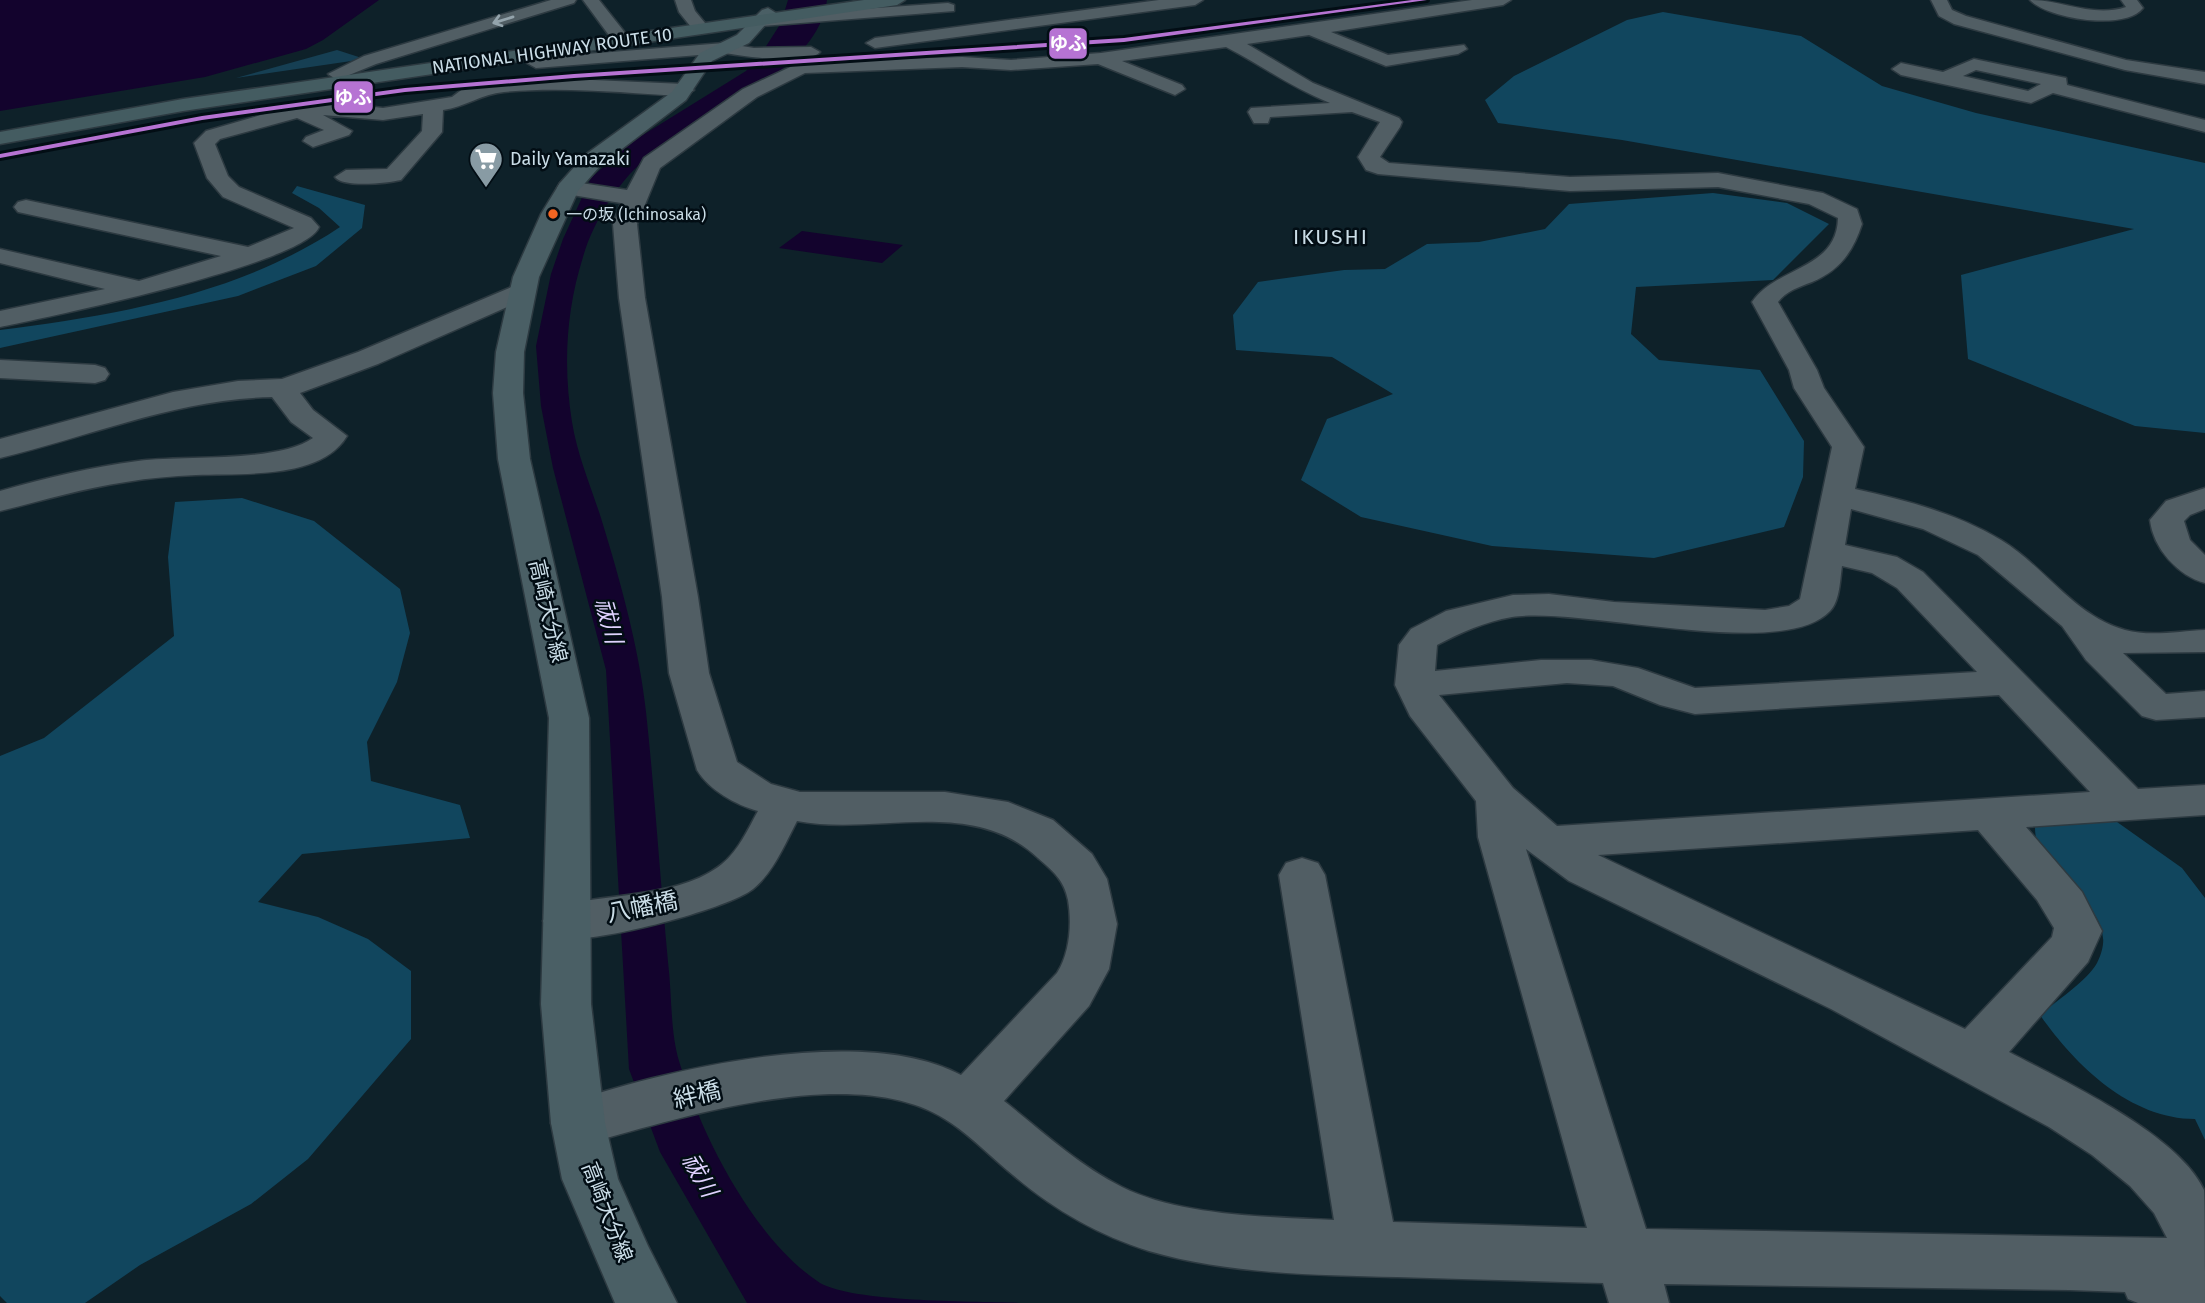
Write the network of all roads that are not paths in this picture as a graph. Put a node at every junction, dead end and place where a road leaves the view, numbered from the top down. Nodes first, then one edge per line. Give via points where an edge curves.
1 (568, 0) edge
2 (592, 0) edge
3 (683, 0) edge
4 (897, 0) edge
5 (1195, 0) edge
6 (1503, 0) edge
7 (1940, 0) edge
8 (2038, 0) edge
9 (2129, 0) edge
10 (1465, 6) junction
11 (960, 7) dead end
12 (840, 9) edge
13 (921, 10) junction
14 (1435, 11) junction
15 (1504, 20) dead end
16 (697, 23) junction
17 (765, 23) edge
18 (1311, 30) junction
19 (965, 31) junction
20 (1472, 32) dead end
21 (617, 34) junction
22 (1228, 41) junction
23 (1334, 42) junction
24 (858, 45) dead end
25 (832, 48) dead end
26 (1458, 49) dead end
27 (1355, 50) junction
28 (512, 57) junction
29 (806, 57) junction
30 (1101, 58) junction
31 (1386, 61) junction
32 (1901, 69) dead end
33 (337, 74) junction
34 (2205, 78) edge
35 (1175, 89) dead end
36 (684, 90) junction
37 (1336, 99) junction
38 (433, 106) junction
39 (1358, 107) junction
40 (298, 112) junction
41 (1261, 118) dead end
42 (2205, 126) edge
43 (0, 128) edge
44 (0, 138) edge
45 (313, 141) dead end
46 (669, 146) junction
47 (612, 149) junction
48 (346, 177) dead end
49 (574, 189) junction
50 (629, 197) junction
51 (26, 207) dead end
52 (249, 255) junction
53 (0, 256) edge
54 (140, 289) junction
55 (521, 291) junction
56 (0, 295) edge
57 (54, 309) junction
58 (0, 319) edge
59 (0, 369) edge
60 (95, 373) dead end
61 (286, 388) junction
62 (0, 449) edge
63 (1839, 496) junction
64 (2205, 498) edge
65 (0, 501) edge
66 (1829, 552) junction
67 (2205, 572) edge
68 (2073, 618) junction
69 (2205, 641) edge
70 (2009, 682) junction
71 (1415, 685) junction
72 (2205, 704) edge
73 (1498, 799) junction
74 (2205, 800) edge
75 (784, 804) junction
76 (2128, 805) junction
77 (1989, 814) junction
78 (1548, 842) junction
79 (1302, 875) dead end
80 (578, 919) junction
81 (1972, 1057) junction
82 (968, 1104) junction
83 (601, 1117) junction
84 (1368, 1248) junction
85 (2104, 1263) junction
86 (2205, 1271) edge
87 (1632, 1281) edge
88 (2205, 1301) edge
89 (647, 1303) edge

1 -> 33 street
2 - 21 street
3 - 16 street
4 - 12 highway
5 - 19 street
6 - 10 street
7 - 34 street via 1945,13 1959,20 2125,65
8 - 9 street via 2077,15 2105,17 2133,10
10 - 14 street
10 - 15 street
11 - 13 street
12 - 13 street
12 - 17 street
13 - 19 street
14 - 18 street
14 - 23 street via 1464,22
16 - 17 highway, NATIONAL HIGHWAY ROUTE 10
16 - 21 highway, NATIONAL HIGHWAY ROUTE 10
17 - 28 highway, NATIONAL HIGHWAY ROUTE 10
17 - 28 street via 531,63
17 - 29 street
17 - 36 main road, 高崎大分線 via 706,57
18 - 22 street
18 - 23 street
19 - 24 street
20 - 27 street
21 - 33 highway, NATIONAL HIGHWAY ROUTE 10
22 - 30 street
22 - 37 street via 1306,87
23 - 27 street
25 - 29 street
26 - 31 street
27 - 31 street
28 - 44 highway, NATIONAL HIGHWAY ROUTE 10
29 - 30 street via 1010,65
29 - 46 street
30 - 35 street
31 - 37 street via 1362,65
32 - 42 street via 2031,97 2050,86
33 - 43 highway, NATIONAL HIGHWAY ROUTE 10
36 - 38 street via 529,84 480,89 458,102
36 - 47 main road, 高崎大分線
37 - 39 street
38 - 40 street via 374,114 333,108
38 - 48 street via 432,132 393,175
39 - 41 street via 1258,112
39 - 63 street via 1392,122 1368,157 1386,169 1570,184 1718,180 1815,198 1849,214 1836,259 1779,289 1765,302 1809,388 1849,447
40 - 45 street via 342,131
40 - 52 street via 262,119 203,141 218,178 231,192 307,227 300,236
46 - 47 street
46 - 50 street
47 - 49 main road, 高崎大分線 via 581,172
49 - 50 street
49 - 55 main road, 高崎大分線 via 545,232
50 - 75 street via 625,231 632,299 689,673 718,770 746,790
51 - 52 street
52 - 54 street
53 - 54 street
54 - 57 street
55 - 61 street via 368,358
55 - 80 main road, 高崎大分線 via 510,352 509,417 517,480 569,718
56 - 57 street
57 - 58 street
59 - 60 street
61 - 62 street via 189,399
61 - 65 street via 287,400 302,416 331,436 328,443 272,462 121,472
63 - 66 street
63 - 68 street via 1913,512 1970,537 2025,572
64 - 67 street via 2178,508 2166,520 2177,548
66 - 70 street via 1902,574
66 - 71 street via 1817,604 1800,616 1745,621 1549,605 1498,608 1459,619 1424,637 1415,657
68 - 69 street via 2087,629 2119,641
68 - 72 street via 2156,707
70 - 71 street via 1704,701 1678,698 1623,677 1598,673
70 - 76 street
71 - 73 street via 1424,707
73 - 78 street
73 - 87 street via 1500,837
74 - 76 street
75 - 80 street, 八幡橋 via 750,861 737,876 710,892
75 - 82 street via 947,805 993,813 1030,825 1062,848 1081,872 1091,898 1093,929 1089,958 1077,984
76 - 77 street
77 - 78 street
77 - 81 street via 2069,907 2078,926 2071,949
78 - 81 street via 1585,869
79 - 84 street
80 - 83 main road, 高崎大分線 via 566,1004
81 - 86 street via 2105,1134 2155,1174 2190,1219
82 - 83 street, 絆橋 via 940,1089 862,1071 811,1072
82 - 84 street, 絆橋 via 1032,1160 1084,1197 1147,1224 1224,1238
83 - 89 main road, 高崎大分線 via 590,1179
84 - 87 street, 絆橋
85 - 86 street, 絆橋
85 - 87 street, 絆橋
85 - 88 street

